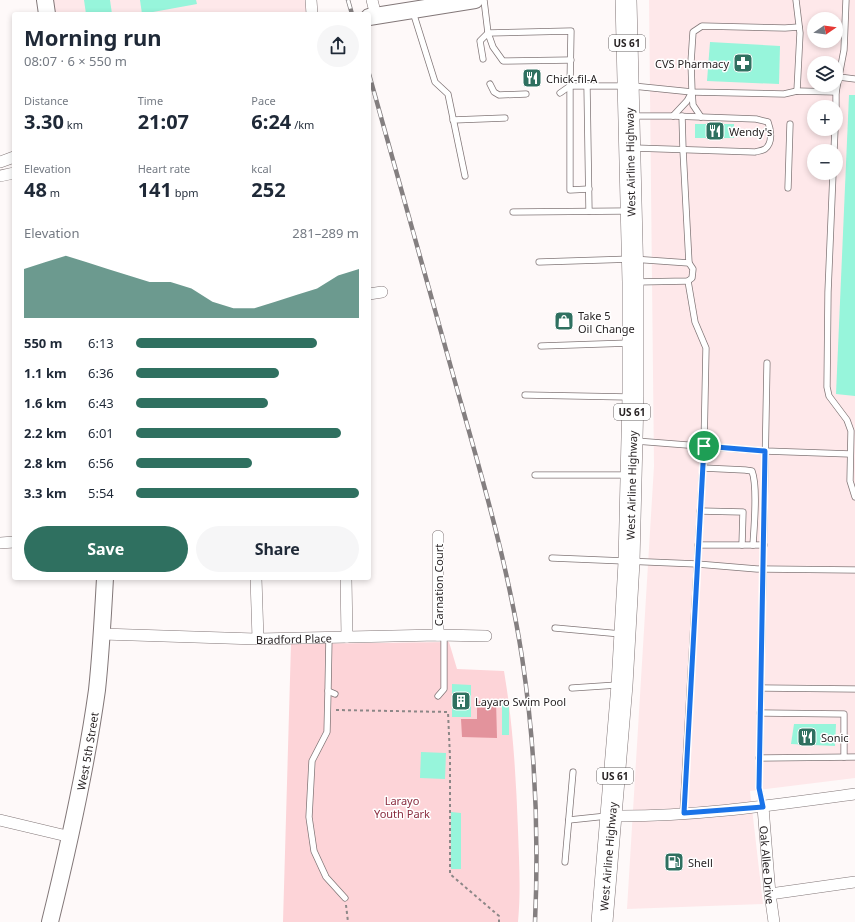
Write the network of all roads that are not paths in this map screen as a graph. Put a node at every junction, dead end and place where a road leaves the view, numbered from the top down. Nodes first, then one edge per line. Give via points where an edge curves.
1 (45, 0) edge
2 (311, 0) edge
3 (372, 0) edge
4 (475, 0) edge
5 (484, 0) edge
6 (626, 0) edge
7 (796, 0) edge
8 (846, 0) edge
9 (438, 3) edge
10 (412, 10) junction
11 (47, 12) edge
12 (312, 12) edge
13 (372, 16) edge
14 (799, 27) junction
15 (488, 33) junction
16 (843, 56) edge
17 (483, 59) dead end
18 (571, 60) junction
19 (843, 78) edge
20 (855, 79) edge
21 (490, 84) dead end
22 (570, 86) junction
23 (587, 86) junction
24 (628, 86) junction
25 (797, 91) junction
26 (807, 91) edge
27 (692, 92) junction
28 (836, 92) edge
29 (560, 93) dead end
30 (526, 94) dead end
31 (836, 100) edge
32 (629, 116) junction
33 (673, 116) junction
34 (682, 116) junction
35 (701, 117) junction
36 (505, 118) dead end
37 (454, 120) junction
38 (790, 124) dead end
39 (630, 148) junction
40 (683, 150) junction
41 (12, 158) edge
42 (0, 162) edge
43 (12, 173) edge
44 (0, 176) edge
45 (465, 176) dead end
46 (833, 180) edge
47 (788, 188) dead end
48 (589, 190) junction
49 (631, 210) junction
50 (589, 211) junction
51 (513, 212) dead end
52 (632, 259) junction
53 (539, 262) dead end
54 (689, 263) junction
55 (688, 281) junction
56 (633, 282) junction
57 (382, 292) dead end
58 (371, 294) edge
59 (632, 343) junction
60 (541, 346) dead end
61 (767, 363) dead end
62 (524, 395) dead end
63 (633, 397) junction
64 (631, 440) junction
65 (704, 446) junction
66 (765, 451) junction
67 (850, 454) junction
68 (703, 468) junction
69 (631, 474) junction
70 (535, 475) dead end
71 (855, 497) edge
72 (700, 511) junction
73 (438, 536) dead end
74 (12, 542) edge
75 (0, 543) edge
76 (698, 545) junction
77 (742, 545) junction
78 (753, 545) junction
79 (764, 545) junction
80 (552, 558) dead end
81 (629, 562) junction
82 (696, 564) junction
83 (764, 569) junction
84 (855, 570) edge
85 (105, 580) edge
86 (256, 580) edge
87 (346, 580) edge
88 (555, 628) dead end
89 (102, 634) junction
90 (624, 634) junction
91 (441, 635) junction
92 (486, 636) dead end
93 (347, 637) junction
94 (329, 638) junction
95 (258, 639) junction
96 (329, 665) junction
97 (335, 666) dead end
98 (622, 685) junction
99 (572, 688) dead end
100 (761, 688) junction
101 (855, 689) edge
102 (328, 691) junction
103 (335, 694) dead end
104 (438, 696) dead end
105 (760, 714) junction
106 (844, 757) junction
107 (855, 757) edge
108 (759, 758) junction
109 (574, 772) dead end
110 (855, 794) edge
111 (763, 807) junction
112 (684, 813) junction
113 (612, 816) junction
114 (0, 820) edge
115 (569, 820) junction
116 (71, 837) junction
117 (565, 862) dead end
118 (855, 882) edge
119 (770, 894) junction
120 (345, 898) road end
121 (50, 922) edge
122 (602, 922) edge
123 (774, 922) edge

1 - 11 main road
2 - 12 street
3 - 13 street
4 - 9 main road
5 - 15 lane
6 - 24 highway, West Airline Highway / US 61
7 - 14 lane
8 - 16 lane
9 - 10 main road
10 - 13 main road
10 - 37 lane via 435,82 448,94
14 - 25 lane
14 - 27 lane via 702,26 693,32
15 - 17 lane via 480,41
15 - 18 lane via 493,47 503,61
15 - 18 lane via 571,31
18 - 22 lane
19 - 20 lane
21 - 30 lane via 499,95
22 - 23 lane
22 - 29 lane
22 - 48 lane via 570,190
23 - 24 lane
23 - 48 lane
24 - 27 lane
24 - 32 highway, West Airline Highway / US 61
25 - 26 lane
25 - 27 lane via 784,94
27 - 33 lane
27 - 35 lane via 693,105
28 - 31 lane
32 - 33 lane
32 - 39 highway, West Airline Highway / US 61
33 - 34 lane
34 - 35 lane
34 - 40 lane
35 - 40 lane via 756,119 768,122 771,130 770,143 764,150 755,152
36 - 37 lane
37 - 45 lane
38 - 47 lane
39 - 40 lane
39 - 49 highway, West Airline Highway / US 61
40 - 54 lane
41 - 42 street
43 - 44 street
46 - 67 lane via 827,387 829,396 847,420 851,431
48 - 50 lane
49 - 50 lane
49 - 52 highway, West Airline Highway / US 61
50 - 51 lane
52 - 53 lane
52 - 54 lane
52 - 56 highway, West Airline Highway / US 61
54 - 55 lane via 693,273
55 - 56 lane
55 - 65 lane via 694,322 706,348
56 - 59 highway, West Airline Highway / US 61
57 - 58 street
59 - 60 lane
59 - 63 highway, West Airline Highway / US 61
61 - 66 lane
62 - 63 lane
63 - 64 highway, West Airline Highway / US 61
64 - 65 lane
64 - 69 highway, West Airline Highway / US 61
65 - 66 lane
65 - 68 lane
66 - 67 lane
66 - 79 lane
67 - 71 lane via 850,481
68 - 72 lane
68 - 78 lane via 752,472 755,490
69 - 70 lane
69 - 81 highway, West Airline Highway / US 61
72 - 76 lane
72 - 77 lane via 743,512
73 - 91 street, Carnation Court
74 - 75 street
76 - 77 lane
76 - 82 lane
77 - 78 lane
78 - 79 lane
79 - 83 lane
80 - 81 lane
81 - 82 lane
81 - 90 highway, West Airline Highway / US 61
82 - 83 lane
82 - 112 lane
83 - 84 lane
83 - 100 lane
85 - 89 main road, West 5th Street
86 - 95 street
87 - 93 street
88 - 90 lane
89 - 95 street, Bradford Place
89 - 116 main road, West 5th Street via 97,689
90 - 98 highway, West Airline Highway / US 61
91 - 92 street, Bradford Place
91 - 93 street, Bradford Place
91 - 104 lane via 444,689
93 - 94 street, Bradford Place
94 - 95 street, Bradford Place
94 - 96 lane
96 - 97 lane
96 - 102 lane
98 - 99 lane
98 - 113 highway, West Airline Highway / US 61
100 - 101 lane
100 - 105 lane
102 - 103 lane
102 - 120 lane via 328,732 312,760 309,816 314,851 326,877
105 - 106 lane via 844,714
105 - 108 lane
106 - 107 lane
106 - 108 lane
108 - 111 lane via 759,788
109 - 115 lane
110 - 111 street
111 - 112 street
111 - 119 street, Oak Allee Drive
112 - 113 street
113 - 115 lane
113 - 122 highway, West Airline Highway / US 61
114 - 116 street
115 - 117 lane
116 - 121 main road, West 5th Street
118 - 119 street
119 - 123 street, Oak Allee Drive

